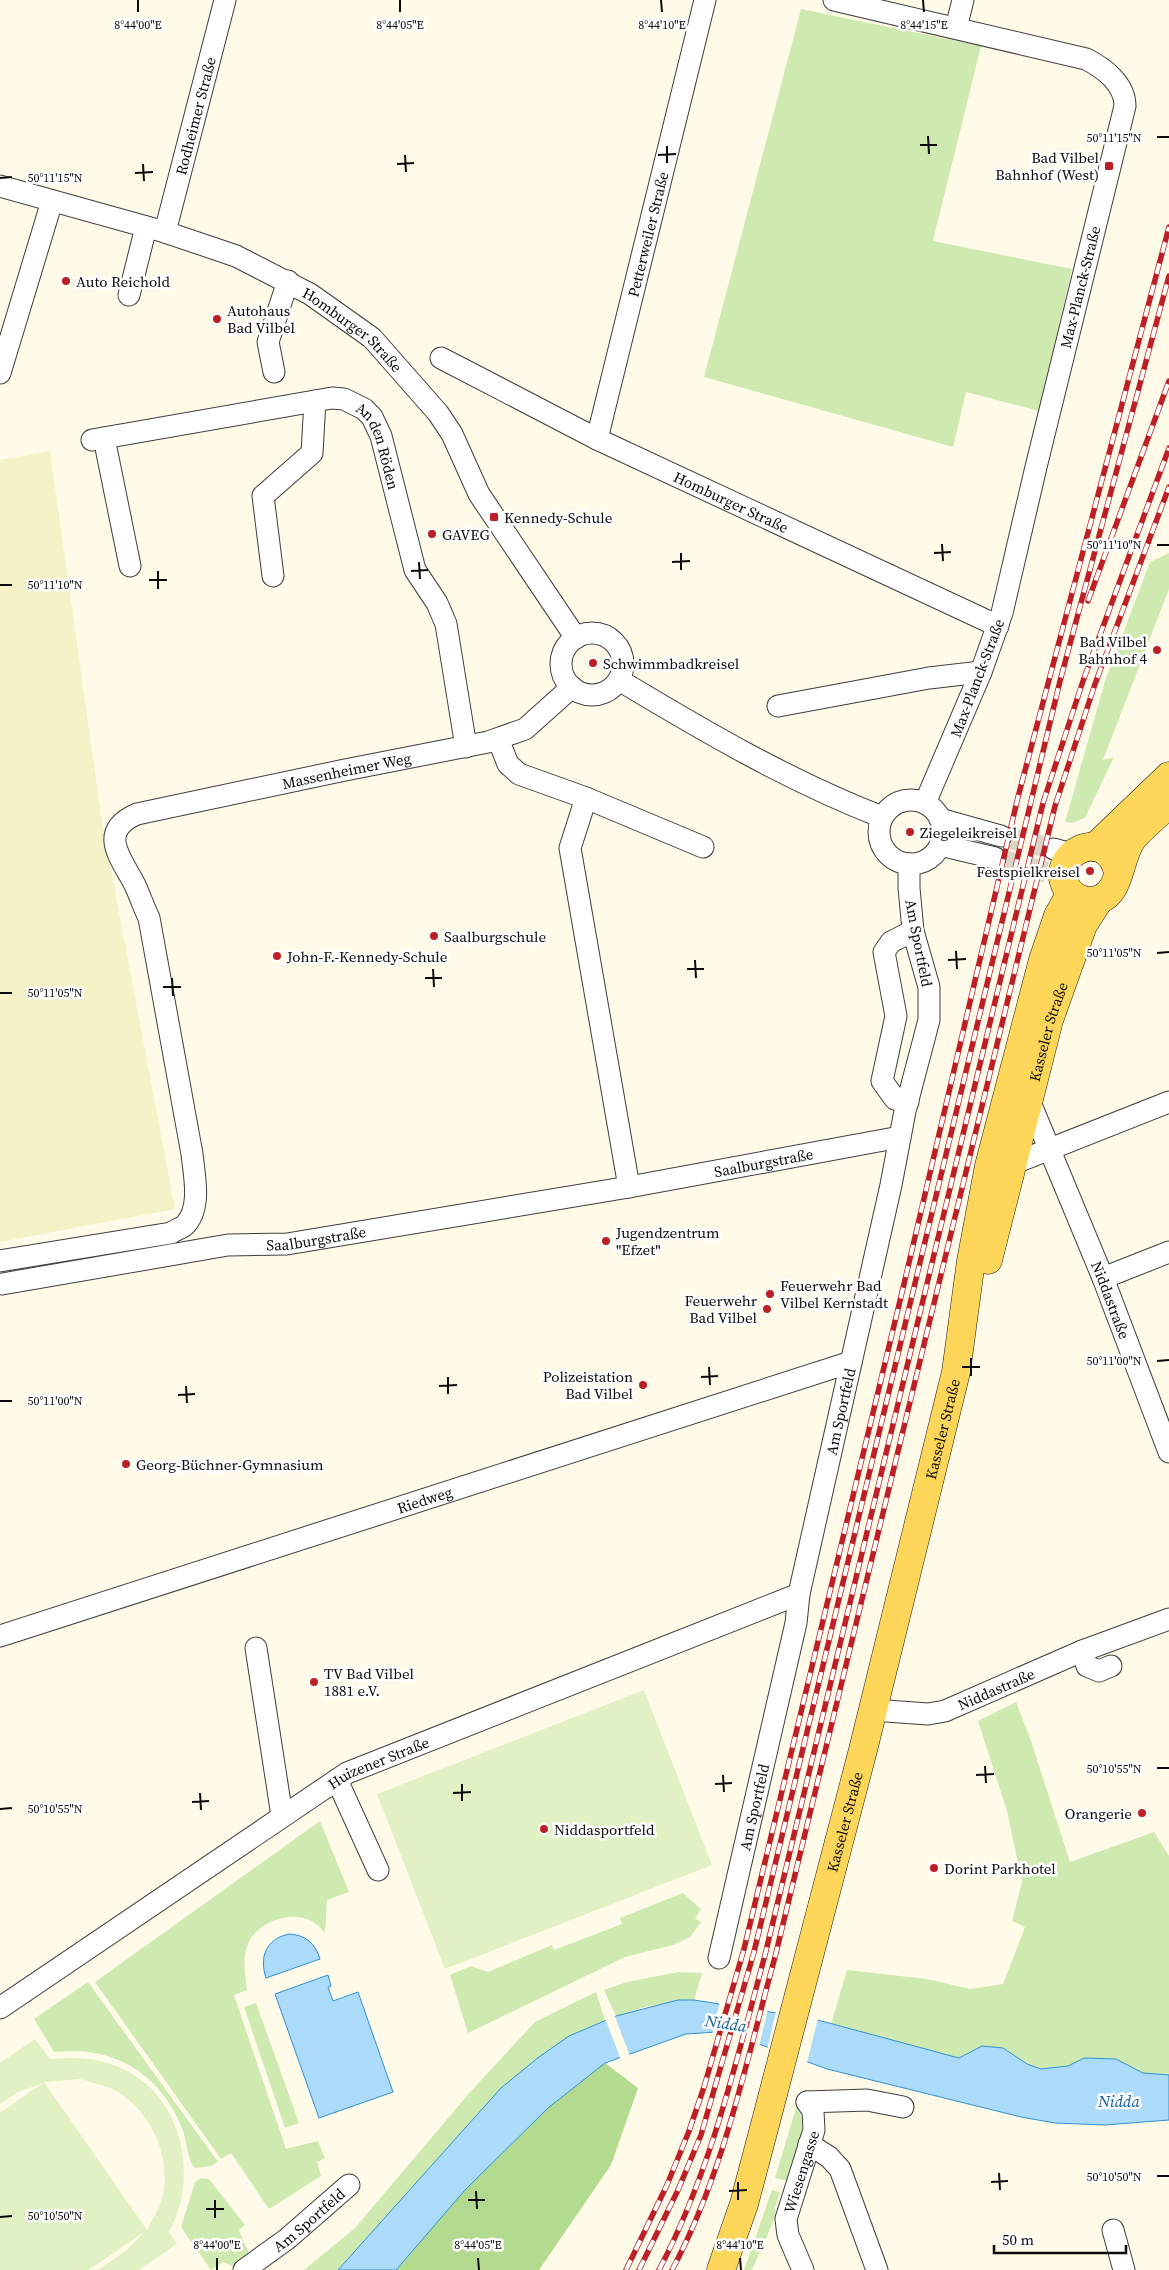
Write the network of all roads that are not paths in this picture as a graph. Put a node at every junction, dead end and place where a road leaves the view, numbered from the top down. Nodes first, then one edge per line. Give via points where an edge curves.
1 (225, 0) edge
2 (705, 0) edge
3 (834, 0) edge
4 (963, 0) edge
5 (956, 28) junction
6 (0, 186) edge
7 (52, 201) junction
8 (156, 229) junction
9 (288, 282) junction
10 (129, 295) dead end
11 (441, 358) dead end
12 (274, 372) dead end
13 (0, 373) edge
14 (315, 401) junction
15 (597, 439) junction
16 (130, 566) dead end
17 (273, 576) dead end
18 (998, 626) junction
19 (576, 638) junction
20 (981, 672) junction
21 (619, 680) junction
22 (572, 687) junction
23 (778, 706) dead end
24 (498, 739) junction
25 (466, 747) junction
26 (1169, 776) edge
27 (586, 798) junction
28 (925, 803) junction
29 (1169, 803) edge
30 (882, 817) junction
31 (940, 819) junction
32 (1000, 836) tunnel mouth
33 (940, 845) junction
34 (703, 847) dead end
35 (994, 858) tunnel mouth
36 (909, 864) junction
37 (1067, 866) junction
38 (1118, 872) junction
39 (1100, 900) junction
40 (913, 930) junction
41 (1029, 1100) junction
42 (908, 1102) junction
43 (1169, 1102) edge
44 (900, 1137) junction
45 (1050, 1150) junction
46 (1012, 1164) junction
47 (629, 1187) junction
48 (1169, 1252) edge
49 (0, 1261) edge
50 (1103, 1278) junction
51 (2, 1284) dead end
52 (850, 1362) junction
53 (956, 1372) junction
54 (1169, 1452) edge
55 (799, 1594) junction
56 (1169, 1619) edge
57 (0, 1636) edge
58 (256, 1648) dead end
59 (1082, 1651) junction
60 (1111, 1666) dead end
61 (873, 1710) junction
62 (336, 1780) junction
63 (282, 1816) junction
64 (378, 1870) dead end
65 (719, 1958) dead end
66 (0, 2008) edge
67 (903, 2107) dead end
68 (809, 2144) junction
69 (349, 2185) dead end
70 (1113, 2230) dead end
71 (244, 2270) edge
72 (721, 2270) edge
73 (803, 2270) edge
74 (877, 2270) edge
75 (1124, 2270) edge

1 - 8 street, Rodheimer Straße
2 - 15 street, Petterweiler Straße
3 - 5 street, Max-Planck-Straße
4 - 5 street
5 - 18 street, Max-Planck-Straße via 1086,59 1114,79 1125,95 1125,106
6 - 7 street, Homburger Straße
7 - 8 street, Homburger Straße
7 - 13 street
8 - 9 street, Homburger Straße via 236,256
8 - 10 street, Rodheimer Straße
9 - 12 street via 268,342
9 - 19 street, Homburger Straße via 372,338 438,413 452,434 479,494
11 - 15 street, Homburger Straße
14 - 16 street, An den Röden via 98,439
14 - 17 street via 312,453 263,496
14 - 25 street, An den Röden via 344,399 364,409 376,424 415,570 437,603 446,624
15 - 18 street, Homburger Straße
18 - 20 street, Max-Planck-Straße
19 - 21 street via 593,633 610,639 617,646 623,662
19 - 22 street via 564,652 562,662 562,671
20 - 23 street via 929,678
20 - 28 street, Max-Planck-Straße
21 - 22 street via 613,687 597,694 580,692
21 - 30 street via 759,762 810,788
22 - 24 street, Massenheimer Weg via 525,729
24 - 25 street, Massenheimer Weg
24 - 27 street via 508,764 519,774
25 - 49 street, Massenheimer Weg via 137,814 118,826 115,837 120,861 149,918 192,1154 196,1192 192,1212 186,1225 171,1233
26 - 37 main road, Kasseler Straße
27 - 34 street
27 - 47 street via 570,848
28 - 30 street via 905,800 896,803
28 - 31 street
29 - 38 main road, Kasseler Straße via 1132,839
30 - 36 street via 878,830 886,853
31 - 32 street
31 - 33 street via 943,837
33 - 35 street
33 - 36 street via 933,856
36 - 40 street, Am Sportfeld
37 - 38 main road via 1111,856
37 - 39 main road via 1079,899
37 - 53 main road, Kasseler Straße via 1058,916 1043,960 989,1166
38 - 39 main road, Kasseler Straße via 1113,889
39 - 41 main road, Kasseler Straße via 1083,925 1057,994
40 - 42 street, Am Sportfeld via 929,987 929,1020
40 - 42 street via 891,942 884,952 896,1016 882,1081 895,1099
41 - 45 street, Niddastraße
41 - 46 main road, Kasseler Straße
42 - 44 street, Am Sportfeld
43 - 45 street
44 - 47 street, Saalburgstraße
44 - 52 street, Am Sportfeld
45 - 46 street
45 - 50 street, Niddastraße
46 - 53 main road, Kasseler Straße via 965,1351
47 - 51 street, Saalburgstraße via 286,1244 204,1248
48 - 50 street
50 - 54 street, Niddastraße
52 - 55 street, Am Sportfeld
52 - 57 street, Riedweg
53 - 61 main road, Kasseler Straße
55 - 62 street, Huizener Straße via 370,1762
55 - 65 street, Am Sportfeld via 794,1633
56 - 59 street, Niddastraße
58 - 63 street
59 - 60 street via 1087,1666 1099,1671
59 - 61 street, Niddastraße via 946,1711 928,1714
61 - 72 main road, Kasseler Straße via 744,2204
62 - 63 street, Huizener Straße
62 - 64 street
63 - 66 street, Huizener Straße
67 - 68 street, Wiesengasse via 867,2100 807,2102 815,2120
68 - 73 street, Wiesengasse via 786,2219 788,2235
68 - 74 street via 829,2157 840,2170
69 - 71 street, Am Sportfeld via 287,2239
70 - 75 street

